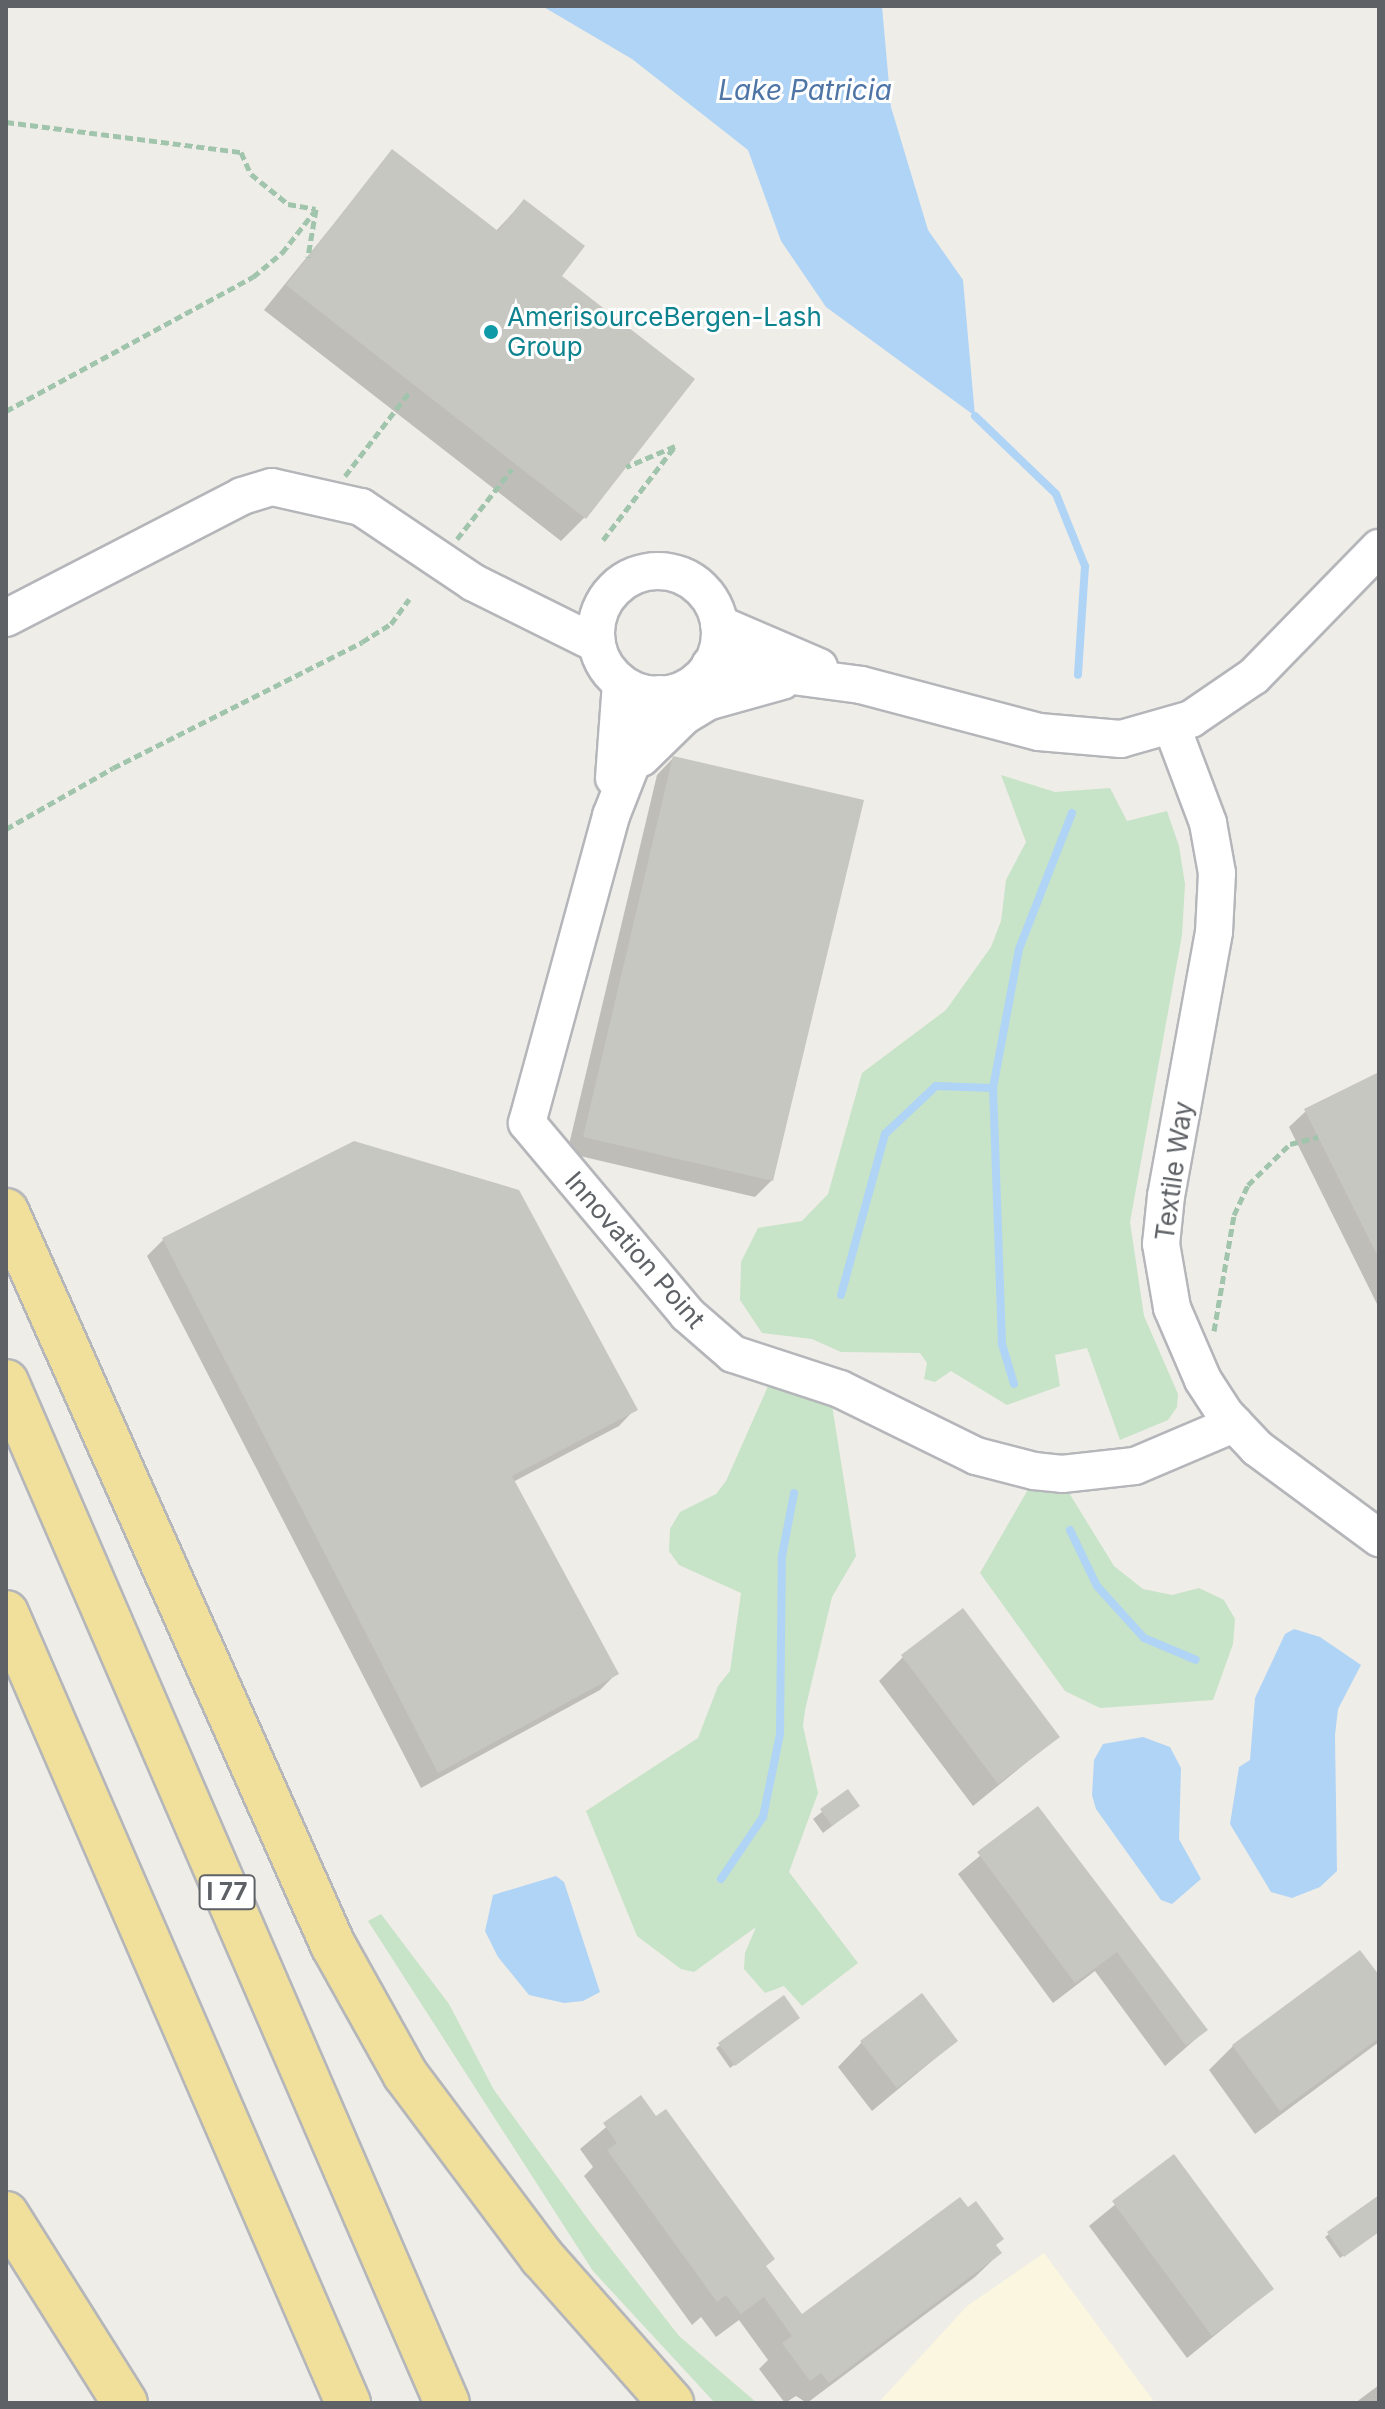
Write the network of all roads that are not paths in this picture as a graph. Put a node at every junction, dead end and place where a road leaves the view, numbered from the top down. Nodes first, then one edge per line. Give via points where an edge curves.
1 (1379, 548) edge
2 (504, 596) junction
3 (602, 605) junction
4 (6, 618) edge
5 (719, 624) junction
6 (597, 644) junction
7 (710, 665) junction
8 (800, 677) junction
9 (621, 683) junction
10 (861, 685) junction
11 (659, 694) junction
12 (1172, 727) junction
13 (629, 771) junction
14 (611, 816) junction
15 (6, 1211) edge
16 (6, 1382) edge
17 (1234, 1424) junction
18 (1379, 1538) edge
19 (6, 1613) edge
20 (6, 2214) edge
21 (125, 2403) edge
22 (348, 2403) edge
23 (447, 2403) edge
24 (671, 2403) edge

1 - 12 street via 1254,676
2 - 3 street
2 - 4 street via 474,583 397,528 337,498 272,487 242,496
2 - 6 street
3 - 5 street via 630,577 671,572 707,595
3 - 6 street
5 - 7 street
5 - 10 street
6 - 9 street via 603,662
7 - 8 street
7 - 11 street via 688,687
8 - 10 street
8 - 13 street via 707,702 661,736
9 - 11 street
9 - 14 street, Innovation Point
10 - 12 street via 1075,737 1121,739
11 - 13 street, Innovation Point
12 - 17 street, Textile Way via 1208,823 1217,873 1214,932 1161,1244 1166,1283 1184,1341
13 - 14 street, Innovation Point
14 - 17 street, Innovation Point via 527,1123 709,1336 756,1363 840,1389 976,1456 1034,1471 1062,1474 1135,1466
15 - 24 highway via 333,1945 389,2046 472,2168 542,2257
16 - 23 highway, I 77
17 - 18 street, Textile Way via 1257,1448
19 - 22 highway
20 - 21 highway

